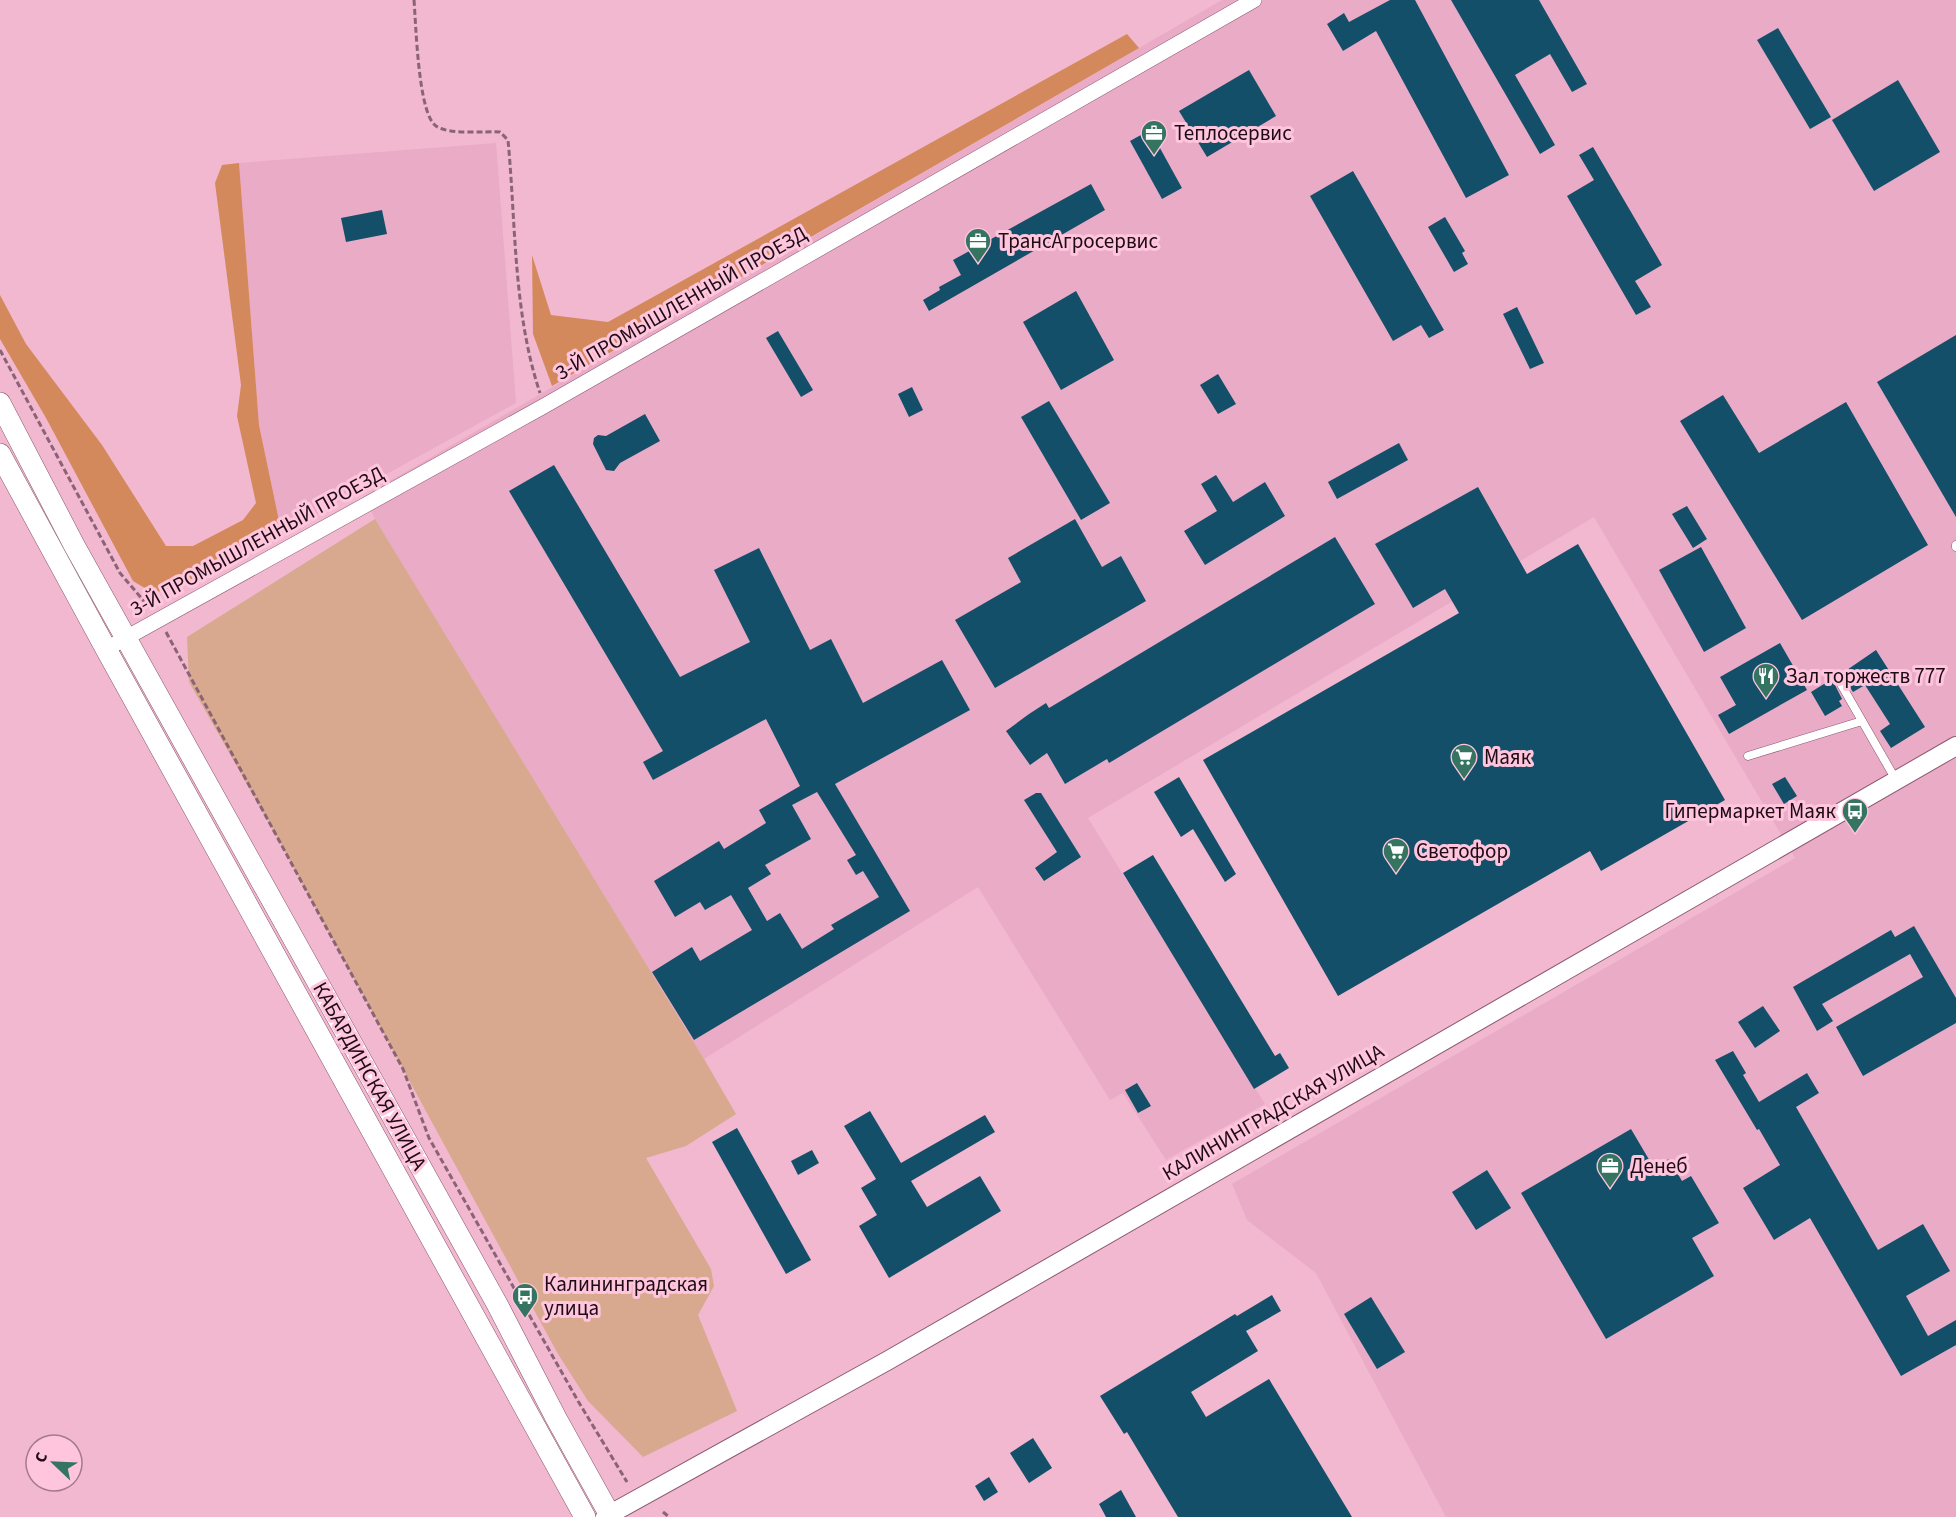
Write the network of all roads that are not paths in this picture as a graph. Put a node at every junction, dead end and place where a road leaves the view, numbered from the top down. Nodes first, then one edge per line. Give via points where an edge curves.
1 (1254, 0) edge
2 (0, 403) edge
3 (0, 454) edge
4 (126, 638) junction
5 (106, 650) junction
6 (1838, 678) dead end
7 (1862, 722) junction
8 (1956, 746) edge
9 (1748, 756) dead end
10 (1896, 780) junction
11 (608, 1516) edge
12 (585, 1517) edge

1 - 4 street, 3-Й ПРОМЫШЛЕННЫЙ ПРОЕЗД via 544,406
2 - 4 main road, КАБАРДИНСКАЯ УЛИЦА
3 - 5 main road, КАБАРДИНСКАЯ УЛИЦА
4 - 5 street, 3-Й ПРОМЫШЛЕННЫЙ ПРОЕЗД
4 - 11 main road, КАБАРДИНСКАЯ УЛИЦА via 491,1294
5 - 12 main road, КАБАРДИНСКАЯ УЛИЦА
6 - 7 lane
7 - 9 lane
7 - 10 lane
8 - 10 street, КАЛИНИНГРАДСКАЯ УЛИЦА
10 - 11 street, КАЛИНИНГРАДСКАЯ УЛИЦА via 887,1361

